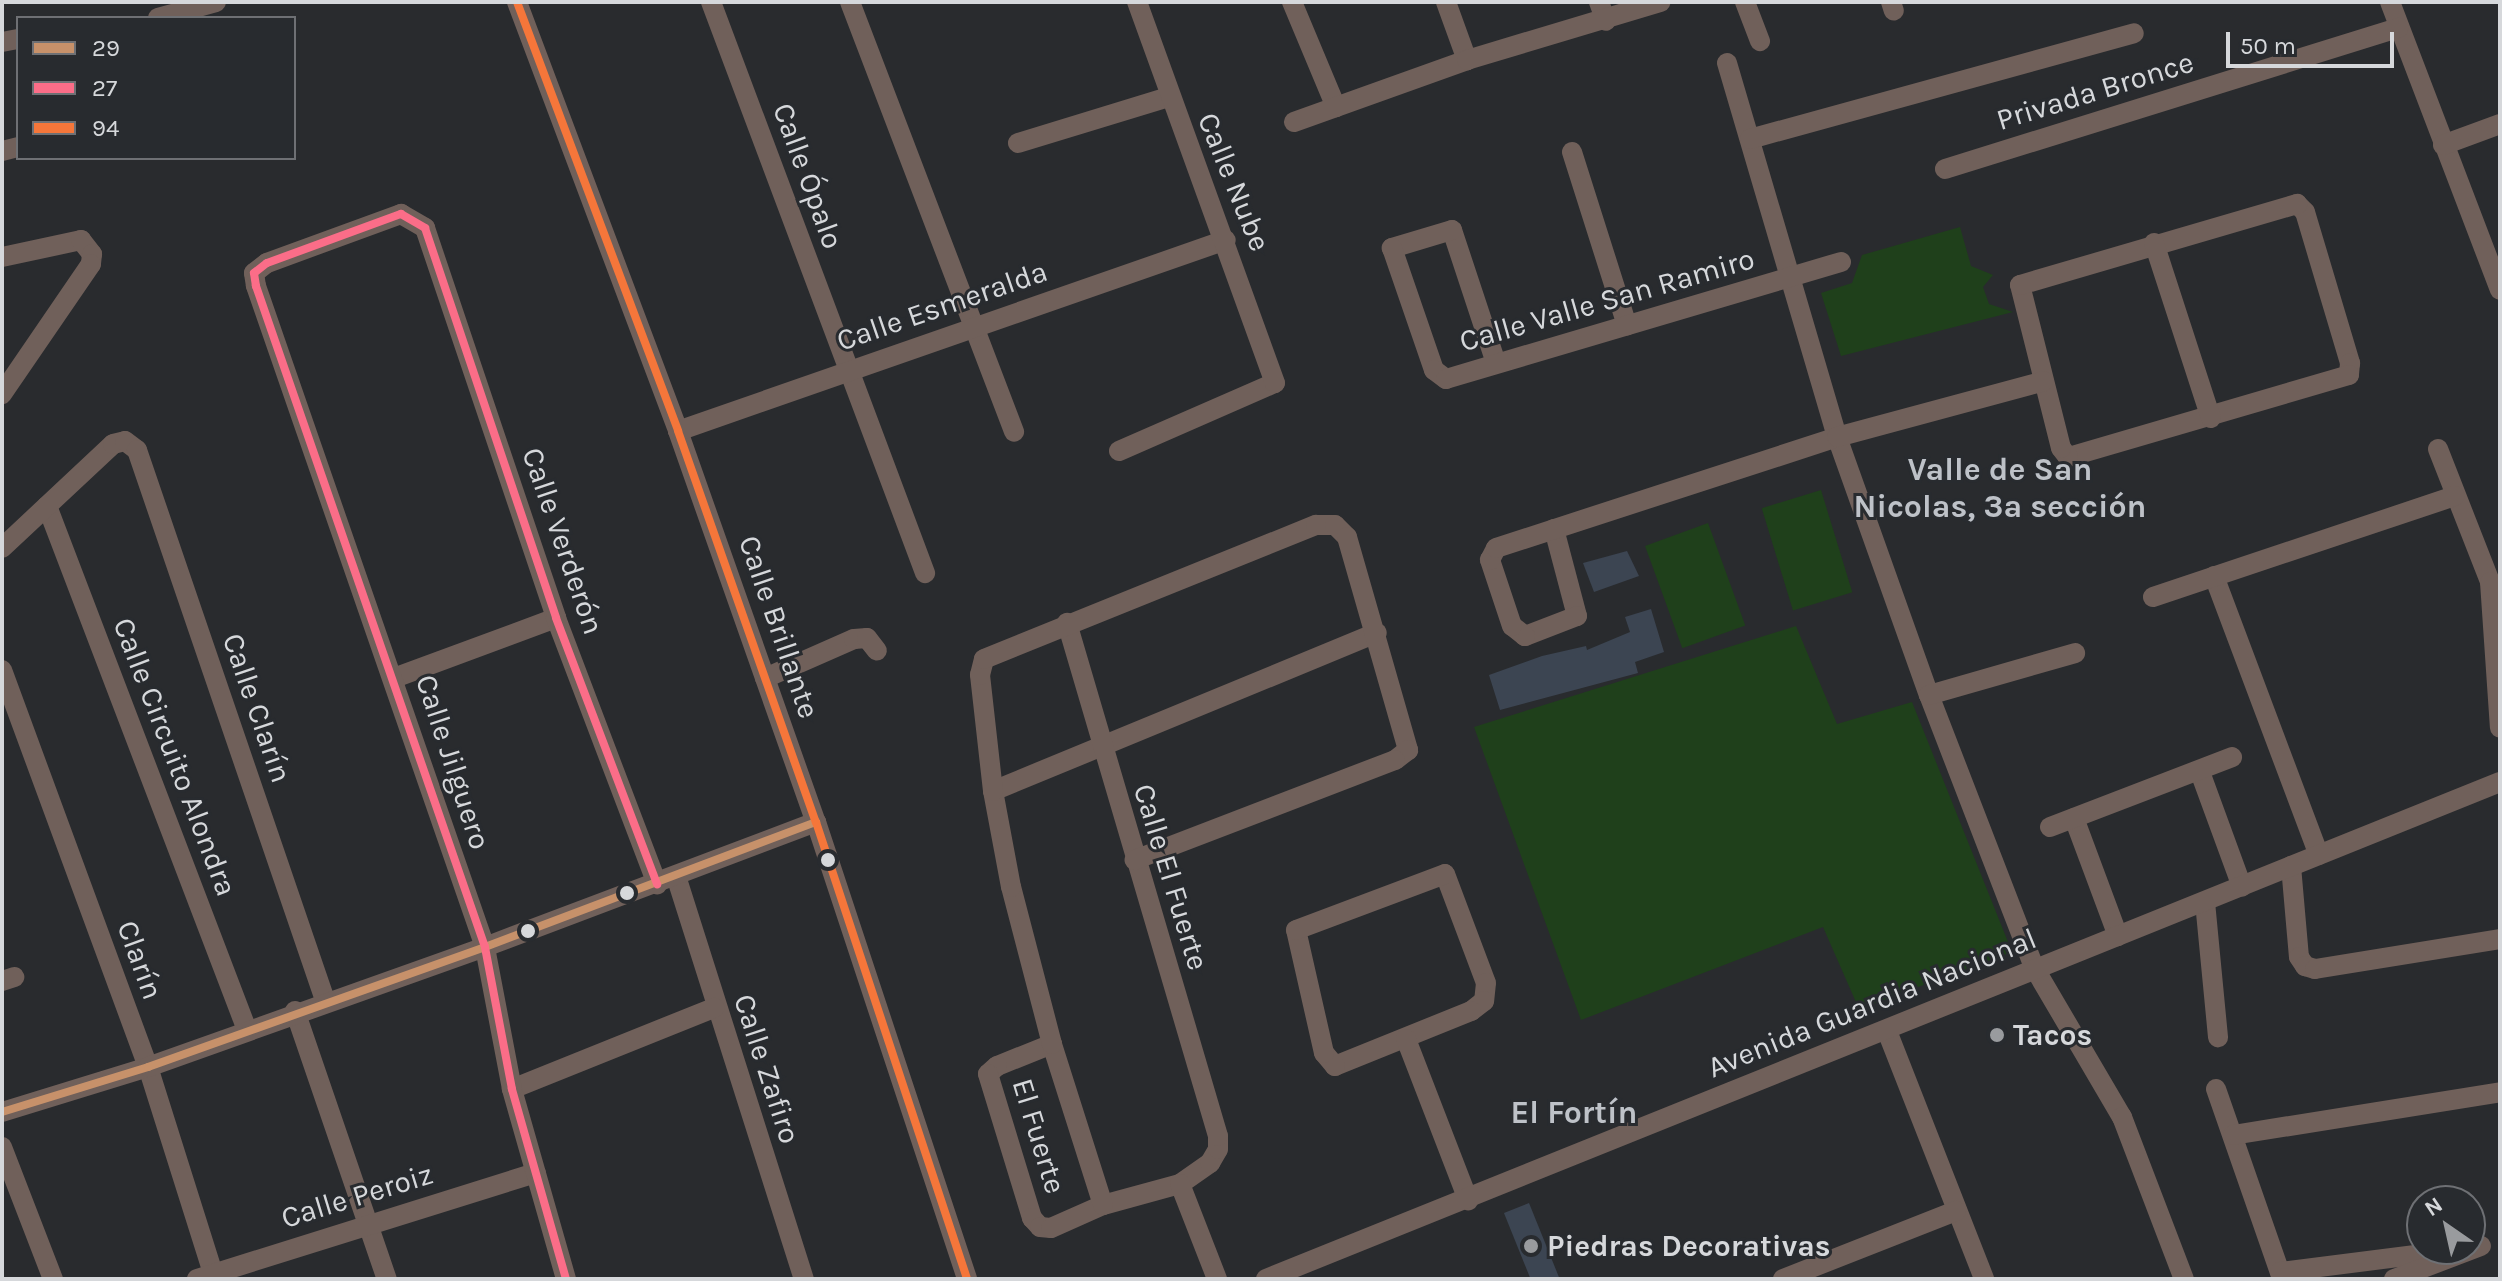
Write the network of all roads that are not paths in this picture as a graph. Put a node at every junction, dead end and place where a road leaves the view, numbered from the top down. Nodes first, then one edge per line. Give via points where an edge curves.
1 (216, 2) edge
2 (517, 2) edge
3 (711, 2) edge
4 (850, 2) edge
5 (1137, 2) edge
6 (1292, 2) edge
7 (1446, 2) edge
8 (1660, 2) edge
9 (1745, 2) edge
10 (2390, 2) edge
11 (1603, 12) edge
12 (165, 16) edge
13 (2399, 28) junction
14 (2134, 33) dead end
15 (1760, 41) dead end
16 (1467, 60) junction
17 (1727, 63) dead end
18 (1168, 97) junction
19 (1336, 107) junction
20 (1294, 122) dead end
21 (2500, 124) edge
22 (1750, 139) junction
23 (1018, 143) dead end
24 (2443, 145) junction
25 (1572, 152) dead end
26 (1945, 169) dead end
27 (1226, 240) junction
28 (2154, 243) junction
29 (2, 257) edge
30 (1841, 262) dead end
31 (254, 273) joint
32 (1792, 277) junction
33 (2500, 290) edge
34 (977, 325) junction
35 (1627, 325) junction
36 (1496, 363) junction
37 (12, 366) edge
38 (848, 370) junction
39 (2044, 381) junction
40 (2, 394) edge
41 (2211, 418) junction
42 (678, 431) junction
43 (1014, 432) dead end
44 (1837, 437) junction
45 (2438, 449) dead end
46 (1119, 451) dead end
47 (2455, 496) junction
48 (47, 506) junction
49 (1554, 529) junction
50 (2, 548) edge
51 (925, 573) dead end
52 (2214, 576) junction
53 (2153, 597) dead end
54 (556, 618) junction
55 (1067, 623) junction
56 (1377, 633) junction
57 (877, 651) dead end
58 (2075, 653) dead end
59 (2, 670) edge
60 (394, 678) junction
61 (765, 678) junction
62 (1929, 695) junction
63 (2500, 728) edge
64 (1101, 749) junction
65 (2232, 757) dead end
66 (2200, 772) junction
67 (2500, 782) edge
68 (993, 791) junction
69 (2074, 818) junction
70 (816, 822) junction
71 (2050, 827) dead end
72 (2319, 855) junction
73 (1135, 860) junction
74 (2291, 866) junction
75 (667, 880) junction
76 (2242, 887) junction
77 (2205, 902) junction
78 (2118, 936) junction
79 (2500, 939) edge
80 (485, 947) junction
81 (2035, 969) junction
82 (325, 1000) junction
83 (714, 1008) junction
84 (295, 1011) junction
85 (247, 1030) junction
86 (1887, 1031) junction
87 (2218, 1037) dead end
88 (1406, 1039) junction
89 (1052, 1044) junction
90 (148, 1067) junction
91 (512, 1089) junction
92 (2216, 1089) dead end
93 (2500, 1092) edge
94 (2, 1112) edge
95 (2233, 1135) junction
96 (2, 1147) edge
97 (1218, 1149) joint
98 (536, 1173) junction
99 (1180, 1184) junction
100 (1468, 1200) junction
101 (1103, 1205) junction
102 (1956, 1211) junction
103 (369, 1223) junction
104 (2406, 1258) edge
105 (2431, 1265) edge
106 (2281, 1276) edge
107 (208, 1277) edge
108 (53, 1279) edge
109 (387, 1279) edge
110 (566, 1279) edge
111 (804, 1279) edge
112 (967, 1279) edge
113 (1217, 1279) edge
114 (1266, 1279) edge
115 (1783, 1279) edge
116 (1984, 1279) edge
117 (2184, 1279) edge
118 (2394, 1279) edge

1 - 12 street
2 - 42 street, Calle Brillante
3 - 38 street, Calle Ópalo
4 - 34 street
5 - 18 street, Calle Nube
6 - 19 street
7 - 16 street
8 - 11 street
9 - 15 street
10 - 13 street
11 - 16 street
13 - 24 street
13 - 26 street, Privada Bronce
14 - 22 street
16 - 19 street
17 - 22 street
18 - 23 street
18 - 27 street, Calle Nube
19 - 20 street
21 - 24 street
22 - 32 street
24 - 33 street
25 - 35 street
27 - 34 street, Calle Esmeralda
27 - 46 street, Calle Nube via 1275,383
28 - 39 street via 2020,285
28 - 41 street
28 - 41 street via 2283,205 2297,204 2305,212 2350,363 2349,375
29 - 37 street via 81,240 92,254 91,264
30 - 32 street, Calle Valle San Ramiro
31 - 54 street, Calle Verderón via 267,263 401,214 415,217 425,228
31 - 60 street, Calle Jilguero
32 - 35 street, Calle Valle San Ramiro
32 - 44 street
34 - 38 street, Calle Esmeralda
34 - 43 street
35 - 36 street, Calle Valle San Ramiro
36 - 36 street, Calle Valle San Ramiro via 1438,378 1391,256 1398,242 1445,229 1456,235
37 - 40 street
38 - 42 street, Calle Esmeralda
38 - 51 street, Calle Ópalo
39 - 41 street via 2068,457
39 - 44 street
42 - 61 street, Calle Brillante
44 - 49 street
44 - 62 street
45 - 47 street
47 - 52 street
47 - 63 street via 2490,582
48 - 50 street
48 - 82 street, Calle Clarín via 113,444 125,441 137,450
48 - 85 street, Calle Circuito Alondra
49 - 49 street via 1578,609 1570,621 1525,636 1517,633 1490,553
52 - 53 street
52 - 72 street
54 - 60 street
54 - 75 street, Calle Verderón
55 - 56 street via 1316,525 1335,525 1347,537
55 - 64 street, Calle El Fuerte
55 - 68 street via 984,659 980,675
56 - 64 street
56 - 73 street via 1408,750
57 - 61 street via 867,638 854,639
58 - 62 street
59 - 90 street, Clarín
60 - 80 street, Calle Jilguero
61 - 70 street, Calle Brillante
62 - 81 street
64 - 68 street
64 - 73 street, Calle El Fuerte
65 - 66 street
66 - 69 street
66 - 76 street
67 - 72 street, Avenida Guardia Nacional
68 - 89 street via 1011,887
69 - 71 street
69 - 78 street
70 - 75 street
70 - 112 street, Calle Brillante
72 - 74 street, Avenida Guardia Nacional
73 - 97 street, Calle El Fuerte
74 - 76 street, Avenida Guardia Nacional
74 - 79 street via 2299,957 2305,966 2315,969
75 - 80 street
75 - 83 street, Calle Zafiro
76 - 77 street, Avenida Guardia Nacional
77 - 78 street, Avenida Guardia Nacional
77 - 87 street
78 - 81 street, Avenida Guardia Nacional
80 - 82 street
80 - 91 street, Calle Jilguero
81 - 86 street, Avenida Guardia Nacional
81 - 117 street via 2122,1117
82 - 84 street
83 - 91 street
83 - 111 street, Calle Zafiro
84 - 85 street
84 - 103 street
85 - 90 street
86 - 100 street, Avenida Guardia Nacional
86 - 102 street
88 - 88 street via 1335,1066 1324,1053 1296,930 1445,874 1486,983 1484,1001
88 - 100 street
89 - 101 street
89 - 101 street, El Fuerte via 997,1066 988,1074 989,1085 1032,1218 1040,1227 1051,1228
90 - 94 street
90 - 107 street, Clarín
91 - 98 street, Calle Jilguero
92 - 95 street
93 - 95 street
95 - 106 street
96 - 108 street
97 - 99 street, El Fuerte via 1210,1163
98 - 103 street, Calle Peroiz
98 - 110 street, Calle Jilguero
99 - 101 street, El Fuerte
99 - 113 street
100 - 114 street, Avenida Guardia Nacional
102 - 115 street
102 - 116 street
103 - 107 street, Calle Peroiz
103 - 109 street
104 - 106 street
105 - 118 street

